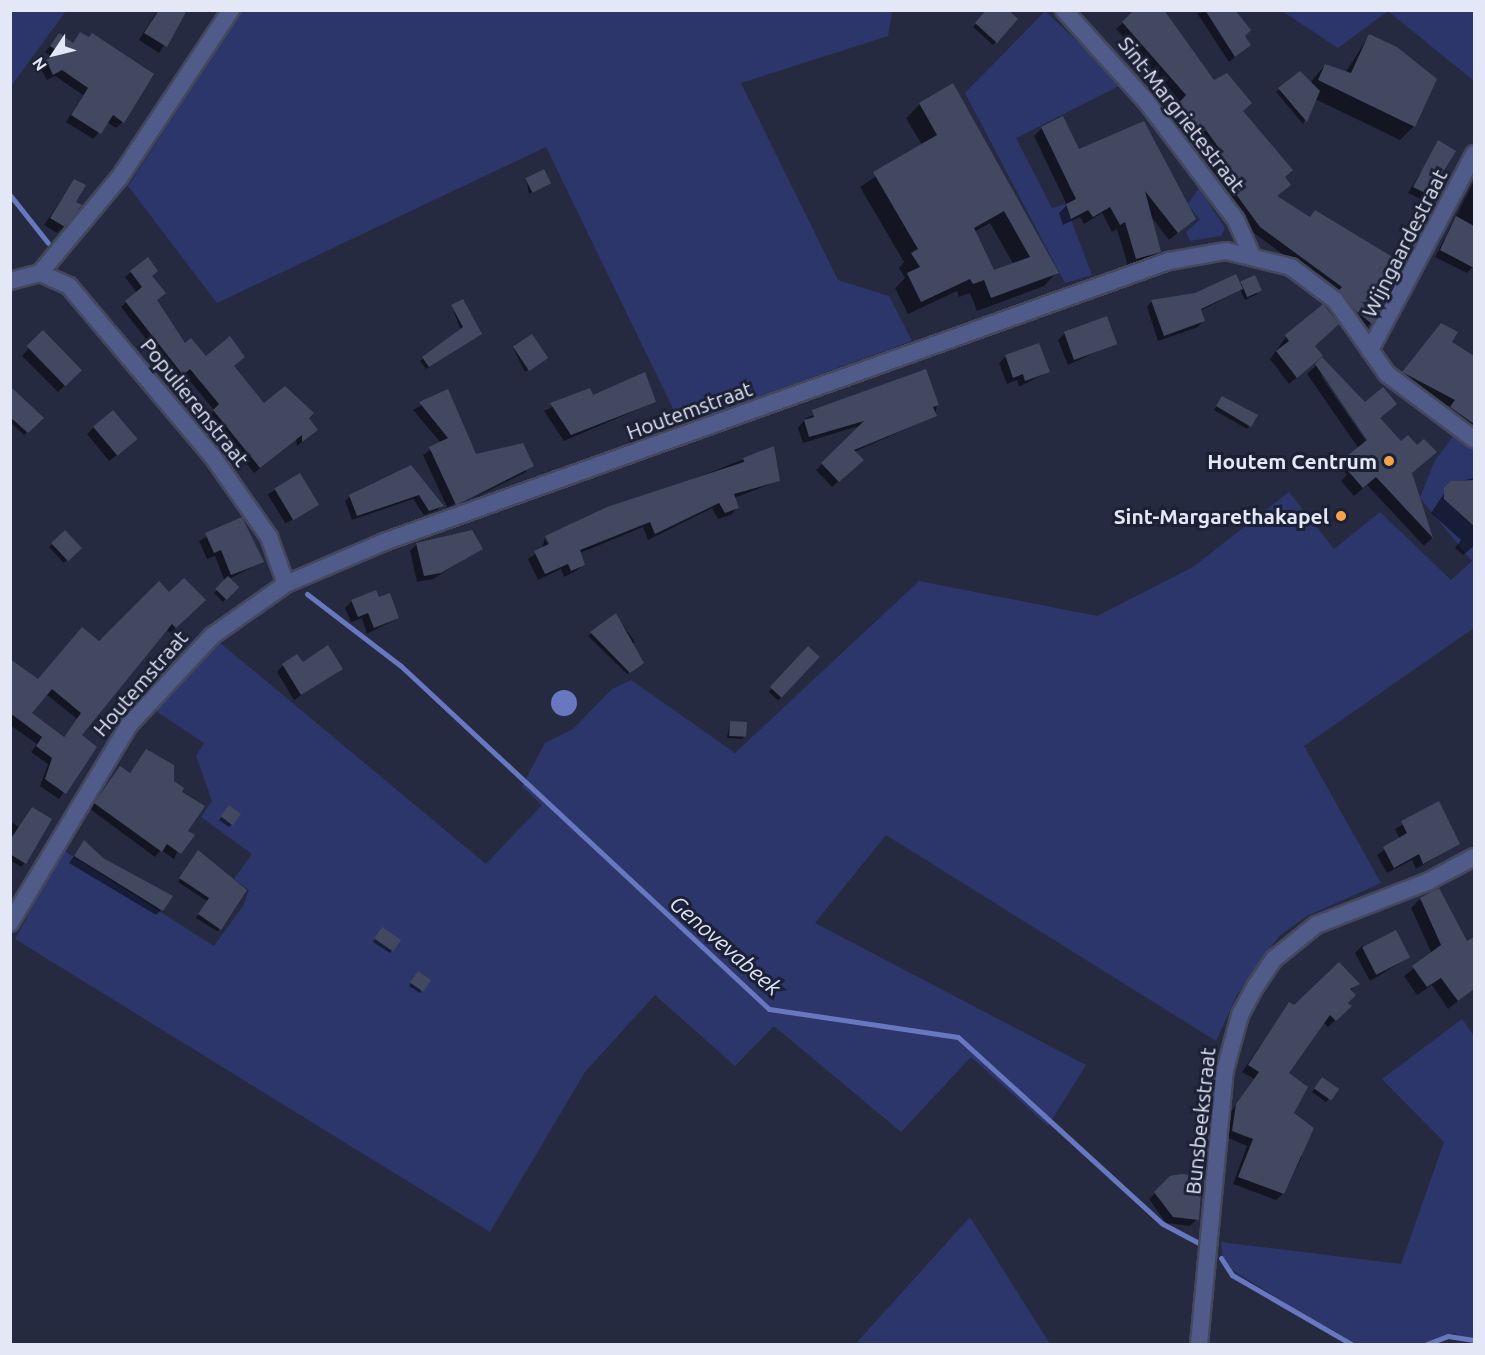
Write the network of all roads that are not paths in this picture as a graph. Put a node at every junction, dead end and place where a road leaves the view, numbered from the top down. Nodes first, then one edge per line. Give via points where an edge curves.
1 (231, 10) edge
2 (1064, 10) edge
3 (1474, 154) edge
4 (1251, 254) junction
5 (40, 273) junction
6 (10, 281) edge
7 (1370, 350) junction
8 (1474, 439) edge
9 (286, 584) junction
10 (1474, 857) edge
11 (10, 923) edge
12 (1199, 1344) edge

1 - 5 street via 120,177
2 - 4 street, Sint-Margrietestraat via 1146,100 1236,220
3 - 7 street, Wijngaardestraat
4 - 7 street, Houtemstraat via 1291,267 1318,287
4 - 9 street, Houtemstraat via 1199,252 1169,261 384,542
5 - 6 street
5 - 9 street, Populierenstraat via 69,286 213,457 270,537
7 - 8 street, Houtemstraat via 1387,374
9 - 11 street, Houtemstraat via 188,657 129,725
10 - 12 street, Bunsbeekstraat via 1427,882 1316,925 1286,948 1255,987 1240,1015 1225,1071

